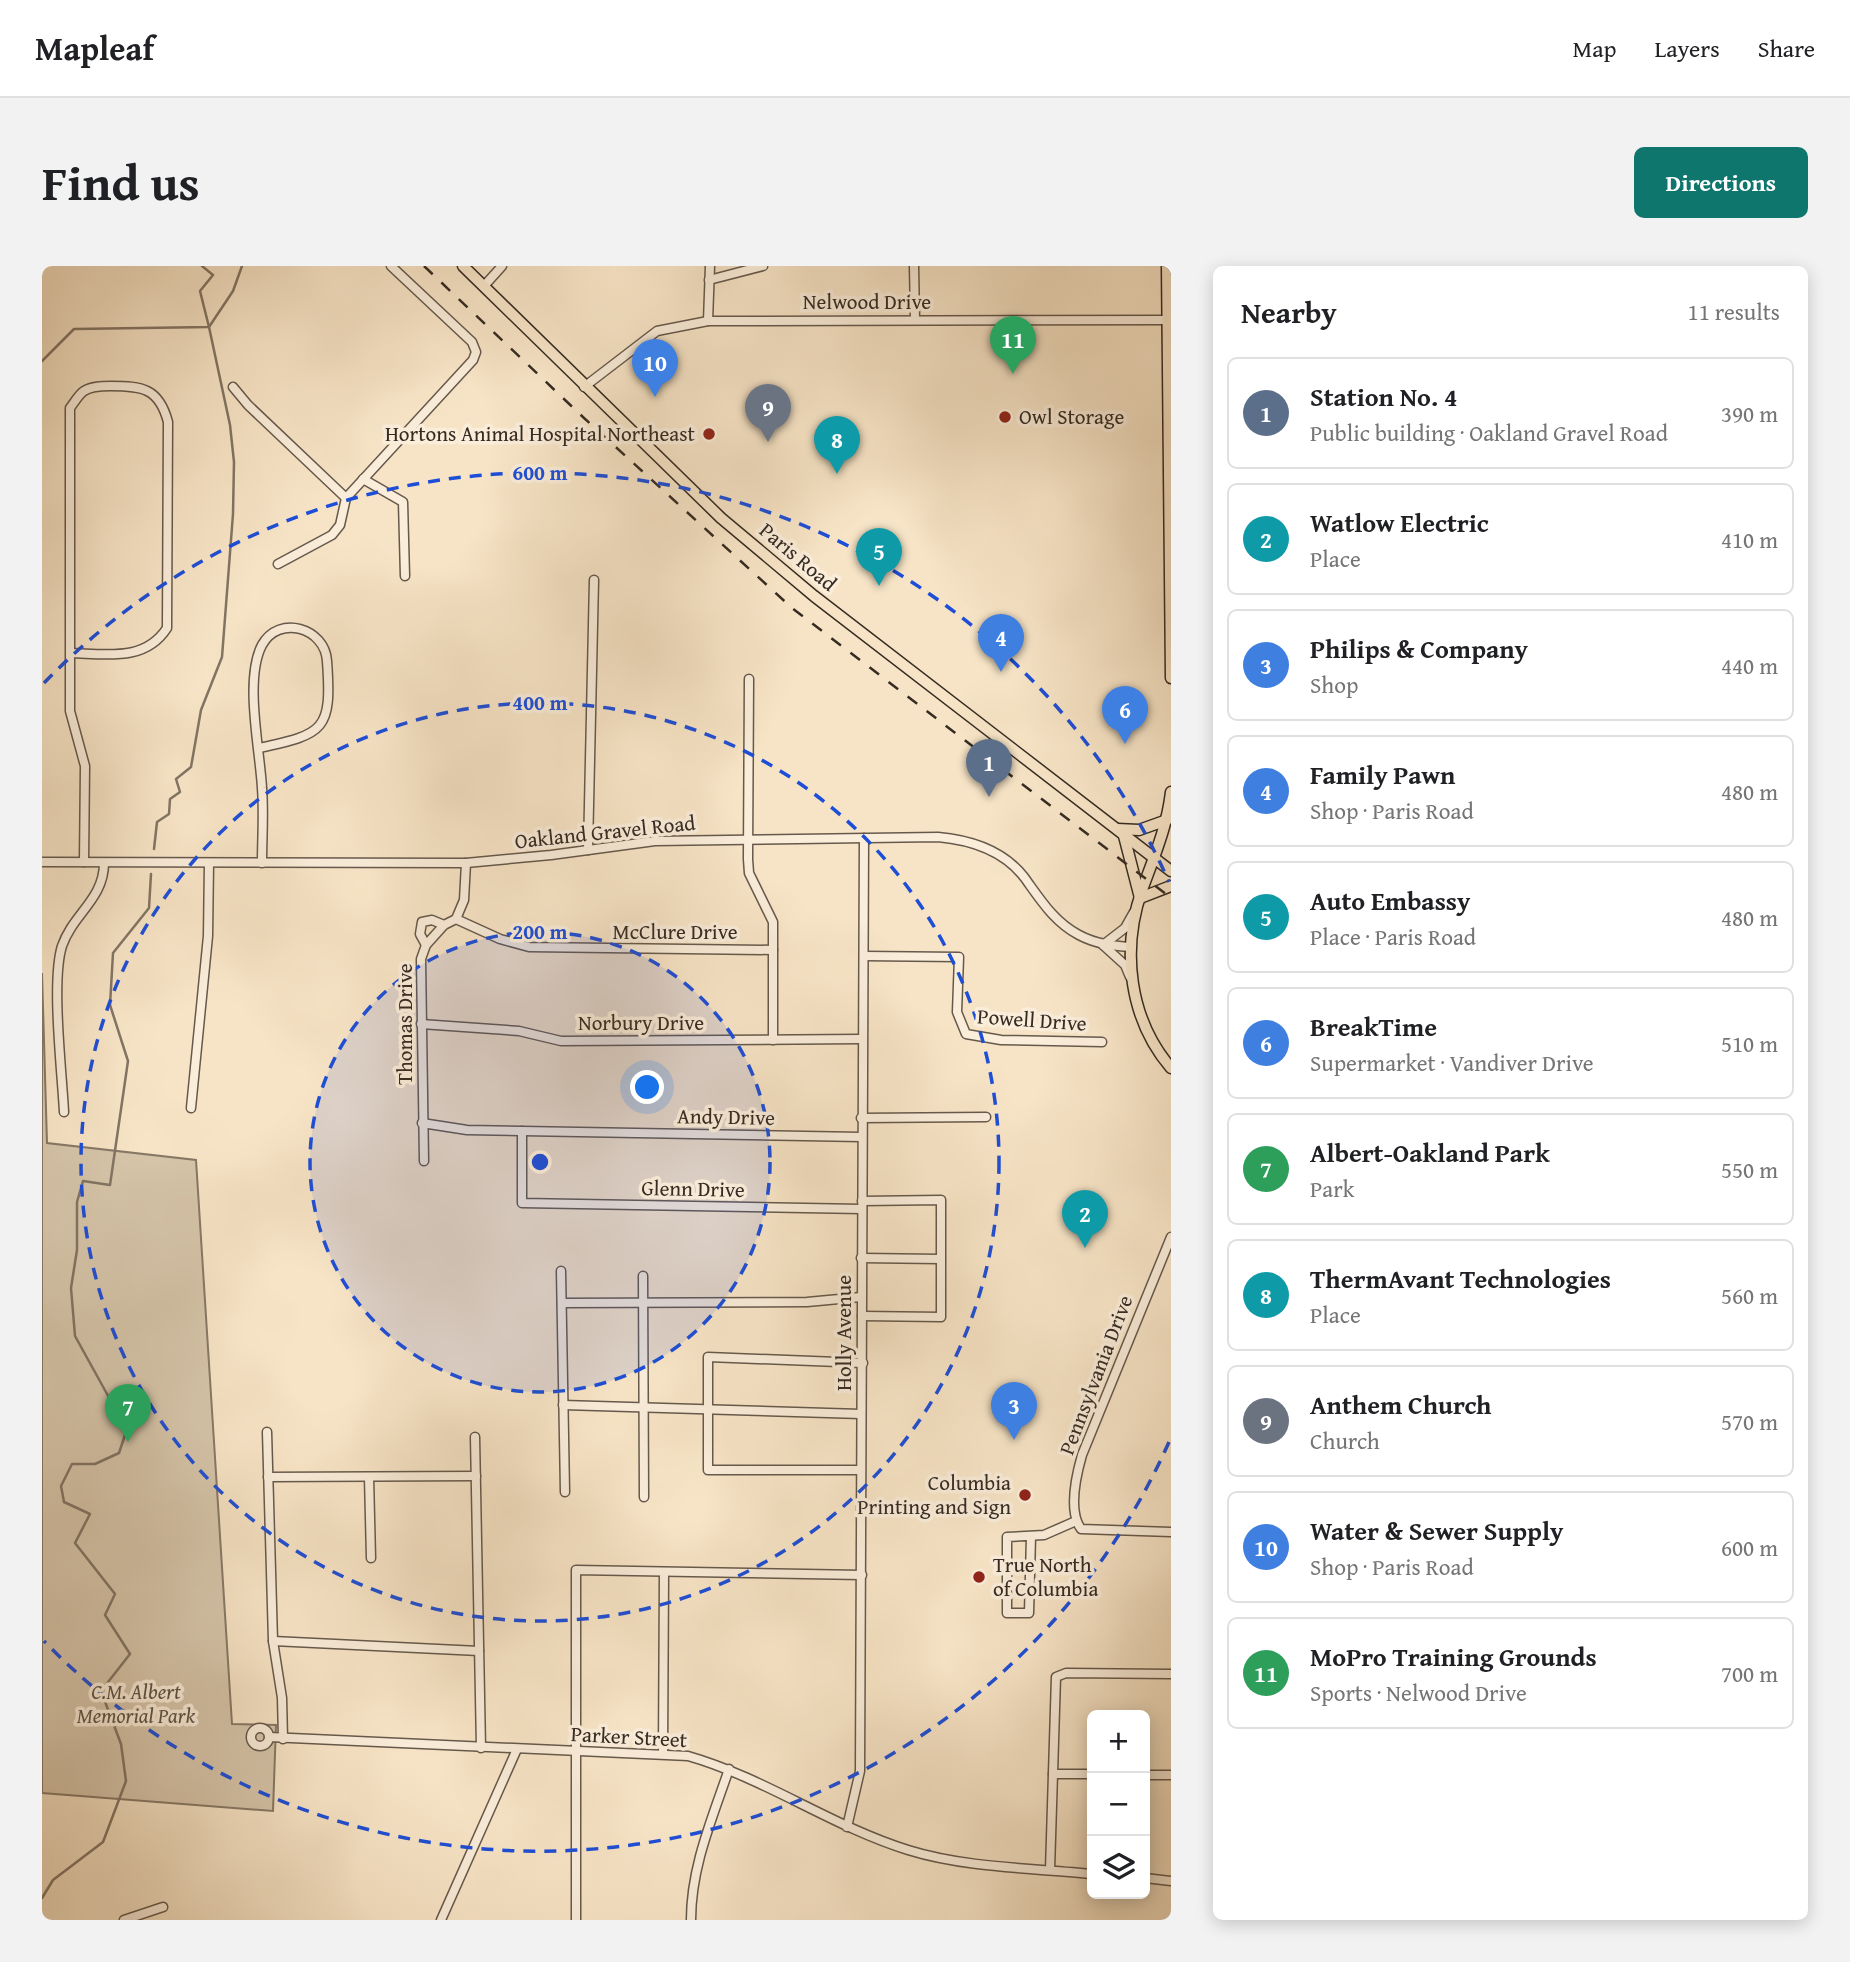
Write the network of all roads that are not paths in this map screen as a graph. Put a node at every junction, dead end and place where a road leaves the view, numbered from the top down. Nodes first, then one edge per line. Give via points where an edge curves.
1 (391, 266) edge
2 (463, 266) edge
3 (502, 266) edge
4 (710, 266) edge
5 (763, 266) edge
6 (914, 266) edge
7 (1167, 266) edge
8 (709, 280) junction
9 (484, 286) junction
10 (915, 319) junction
11 (1170, 320) edge
12 (708, 321) junction
13 (233, 387) dead end
14 (584, 387) junction
15 (363, 479) junction
16 (346, 498) junction
17 (278, 564) dead end
18 (405, 576) dead end
19 (594, 580) dead end
20 (70, 653) junction
21 (1171, 678) edge
22 (749, 679) dead end
23 (259, 748) junction
24 (1171, 792) edge
25 (1167, 820) junction
26 (1120, 832) junction
27 (747, 838) junction
28 (864, 838) junction
29 (588, 850) junction
30 (1155, 858) junction
31 (42, 862) edge
32 (84, 862) junction
33 (104, 863) junction
34 (209, 863) junction
35 (262, 863) junction
36 (466, 863) junction
37 (1171, 870) edge
38 (1171, 886) edge
39 (1139, 900) junction
40 (456, 919) junction
41 (444, 925) junction
42 (426, 945) junction
43 (1103, 945) junction
44 (1131, 947) junction
45 (773, 950) junction
46 (863, 956) junction
47 (1132, 984) junction
48 (421, 1024) junction
49 (773, 1040) junction
50 (862, 1040) junction
51 (1102, 1042) dead end
52 (1171, 1068) edge
53 (191, 1108) dead end
54 (64, 1112) dead end
55 (986, 1117) dead end
56 (861, 1118) junction
57 (422, 1123) junction
58 (522, 1131) junction
59 (862, 1138) junction
60 (424, 1161) dead end
61 (862, 1205) junction
62 (1171, 1237) edge
63 (862, 1258) junction
64 (940, 1259) junction
65 (561, 1271) dead end
66 (643, 1276) dead end
67 (861, 1297) junction
68 (644, 1301) junction
69 (562, 1303) junction
70 (862, 1316) junction
71 (863, 1363) junction
72 (563, 1405) junction
73 (645, 1408) junction
74 (707, 1411) junction
75 (861, 1414) junction
76 (267, 1432) dead end
77 (475, 1437) dead end
78 (860, 1470) junction
79 (476, 1476) junction
80 (268, 1477) junction
81 (369, 1477) junction
82 (565, 1492) dead end
83 (644, 1497) dead end
84 (1076, 1521) junction
85 (1171, 1532) edge
86 (1031, 1536) junction
87 (371, 1558) dead end
88 (664, 1572) junction
89 (862, 1576) junction
90 (273, 1641) junction
91 (479, 1651) junction
92 (1171, 1674) edge
93 (269, 1737) dead end
94 (283, 1739) junction
95 (481, 1748) junction
96 (517, 1749) junction
97 (576, 1751) junction
98 (663, 1753) junction
99 (729, 1769) junction
100 (1052, 1774) junction
101 (1087, 1774) edge
102 (1150, 1775) edge
103 (1171, 1775) edge
104 (847, 1827) junction
105 (1050, 1870) junction
106 (1087, 1874) edge
107 (1150, 1879) edge
108 (1171, 1881) edge
109 (163, 1907) dead end
110 (124, 1920) edge
111 (441, 1920) edge
112 (576, 1920) edge
113 (691, 1920) edge

1 - 15 street via 472,342 476,352
2 - 9 main road, Paris Road
3 - 9 street
4 - 8 street
5 - 8 street
6 - 10 street
7 - 11 main road
8 - 12 street
9 - 14 main road, Paris Road
10 - 11 street, Nelwood Drive
10 - 12 street, Nelwood Drive
11 - 21 main road
12 - 14 street, Nelwood Drive via 657,331
13 - 16 street
14 - 26 main road, Paris Road via 721,518 814,596
15 - 16 street
15 - 18 street via 403,502
16 - 17 street via 340,525 332,535
19 - 29 street
20 - 20 street via 70,408 83,391 133,386 151,392 164,406 168,422 167,628 145,650
20 - 32 street via 70,711 85,766
22 - 27 street
23 - 23 street via 253,719 262,645 279,630 303,629 315,634 327,655 327,715 313,733
23 - 35 street
24 - 25 main road
25 - 26 main road
25 - 30 main road
26 - 30 main road, Paris Road
26 - 39 main road via 1136,871
27 - 28 street, Oakland Gravel Road
27 - 29 street, Oakland Gravel Road via 655,841
27 - 45 street via 750,873 773,922
28 - 43 street, Oakland Gravel Road via 938,837 981,845 1010,862 1059,921
28 - 46 street, Holly Avenue
29 - 36 street, Oakland Gravel Road
30 - 37 main road, Paris Road
30 - 39 main road
31 - 32 street, Oakland Gravel Road
32 - 33 street, Oakland Gravel Road
33 - 34 street, Oakland Gravel Road
33 - 54 street via 97,896 70,927 58,966
34 - 35 street, Oakland Gravel Road
34 - 53 street via 208,936
35 - 36 street, Oakland Gravel Road
36 - 40 street via 464,900
38 - 39 main road
39 - 43 street via 1125,928
39 - 44 main road
40 - 41 street, Thomas Drive
40 - 45 street, McClure Drive via 529,947
41 - 42 street, Thomas Drive
41 - 42 street via 422,922 420,933
42 - 48 street, Thomas Drive via 421,959
43 - 44 street, Oakland Gravel Road
43 - 47 street via 1125,965
44 - 47 main road
45 - 49 street
46 - 50 street, Holly Avenue
46 - 51 street, Powell Drive via 959,957 957,1012 967,1034 1000,1040
47 - 52 main road via 1149,1036
48 - 49 street, Norbury Drive via 519,1031 561,1041
48 - 57 street, Thomas Drive
49 - 50 street, Norbury Drive
50 - 56 street, Holly Avenue
55 - 56 street
56 - 59 street, Holly Avenue
57 - 58 street, Andy Drive
57 - 60 street, Thomas Drive
58 - 59 street, Andy Drive
58 - 61 street, Glenn Drive via 522,1203
59 - 61 street, Holly Avenue
61 - 63 street, Holly Avenue
61 - 64 street, Glenn Drive via 941,1200
62 - 84 street, Pennsylvania Drive via 1082,1455
63 - 64 street
63 - 67 street, Holly Avenue
64 - 70 street via 941,1317
65 - 69 street
66 - 68 street
67 - 68 street via 807,1302
67 - 70 street, Holly Avenue
68 - 69 street
68 - 73 street
69 - 72 street
70 - 71 street, Holly Avenue
71 - 74 street via 708,1357
71 - 75 street, Holly Avenue
72 - 73 street
72 - 82 street
73 - 74 street
73 - 83 street
74 - 75 street
74 - 78 street via 708,1470
75 - 78 street, Holly Avenue
76 - 80 street
77 - 79 street
78 - 89 street, Holly Avenue
79 - 81 street
79 - 91 street
80 - 81 street
80 - 90 street
81 - 87 street
84 - 85 street via 1082,1529
84 - 86 street
86 - 86 street via 1029,1613 1007,1613 1007,1537
88 - 89 street
88 - 97 street via 576,1570
88 - 98 street
89 - 104 street, Holly Avenue via 860,1771
90 - 91 street
90 - 94 street
91 - 95 street
92 - 100 street via 1066,1673 1056,1677
93 - 94 street, Parker Street
94 - 95 street, Parker Street
95 - 96 street, Parker Street
96 - 97 street, Parker Street
96 - 111 street
97 - 98 street, Parker Street
97 - 112 street
98 - 99 street, Parker Street
99 - 104 street, Parker Street
99 - 113 street via 699,1856
100 - 101 street
100 - 105 street
102 - 103 street
104 - 105 street, Parker Street via 929,1855
105 - 106 street, Parker Street
107 - 108 street
109 - 110 street

